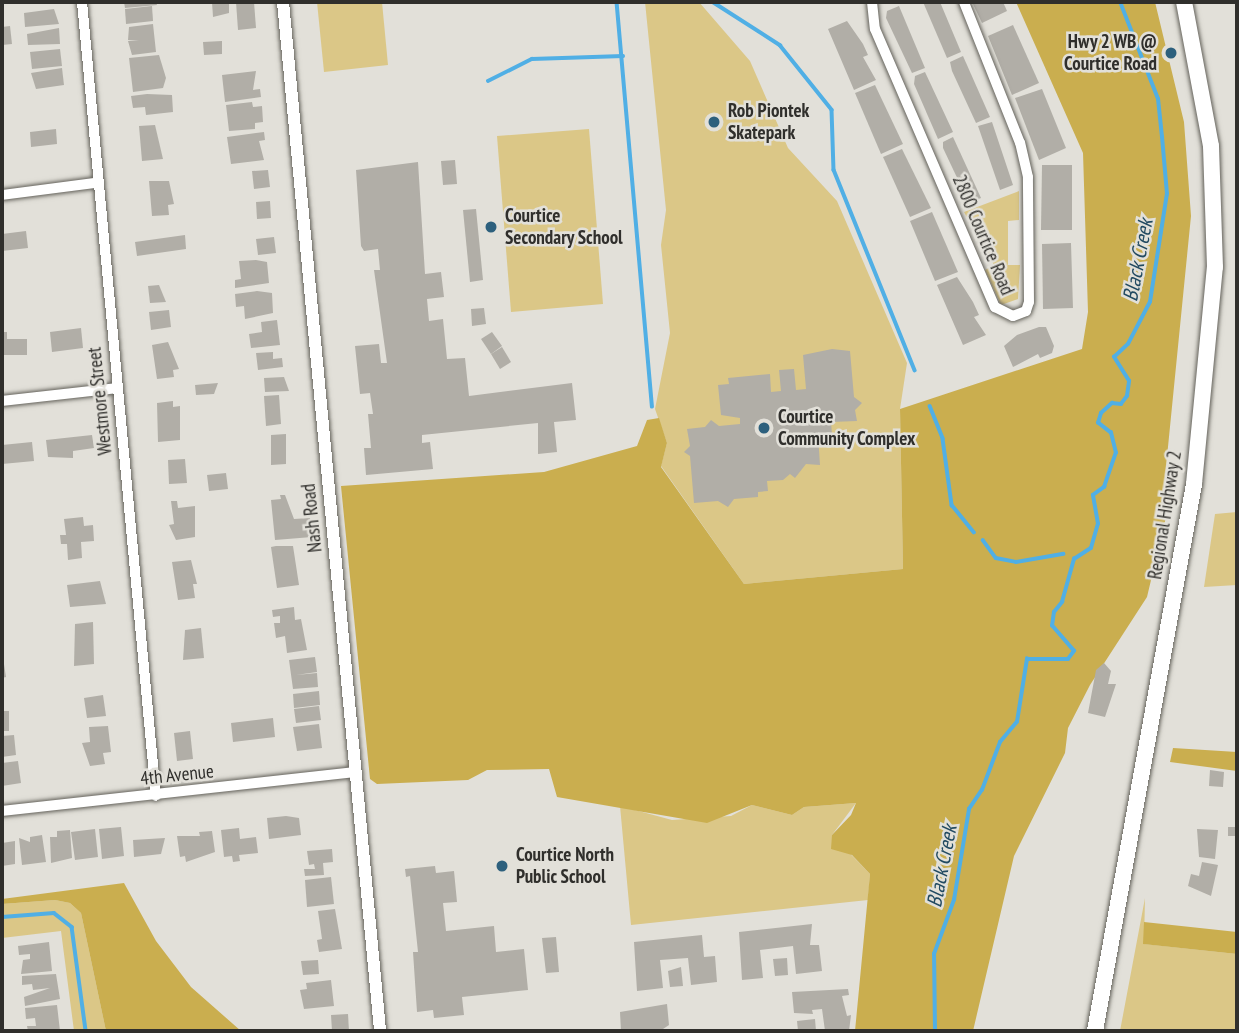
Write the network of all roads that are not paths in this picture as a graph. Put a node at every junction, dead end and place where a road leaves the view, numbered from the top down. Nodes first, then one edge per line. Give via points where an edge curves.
1 (82, 2) edge
2 (283, 2) edge
3 (872, 2) edge
4 (964, 2) edge
5 (1184, 2) edge
6 (95, 183) junction
7 (2, 195) edge
8 (117, 388) junction
9 (2, 401) edge
10 (355, 772) junction
11 (156, 796) junction
12 (2, 811) edge
13 (380, 1031) edge
14 (1095, 1031) edge

1 - 6 street, Westmore Street
2 - 10 street, Nash Road
3 - 4 street, 2800 Courtice Road via 875,29 995,307 1013,316 1026,311 1029,302 1028,177 1020,143
5 - 14 main road, Regional Highway 2 via 1211,146 1215,267 1194,484
6 - 7 street
6 - 8 street, Westmore Street
8 - 9 street
8 - 11 street, Westmore Street
10 - 11 street, 4th Avenue
10 - 13 street, Nash Road
11 - 12 street, 4th Avenue

